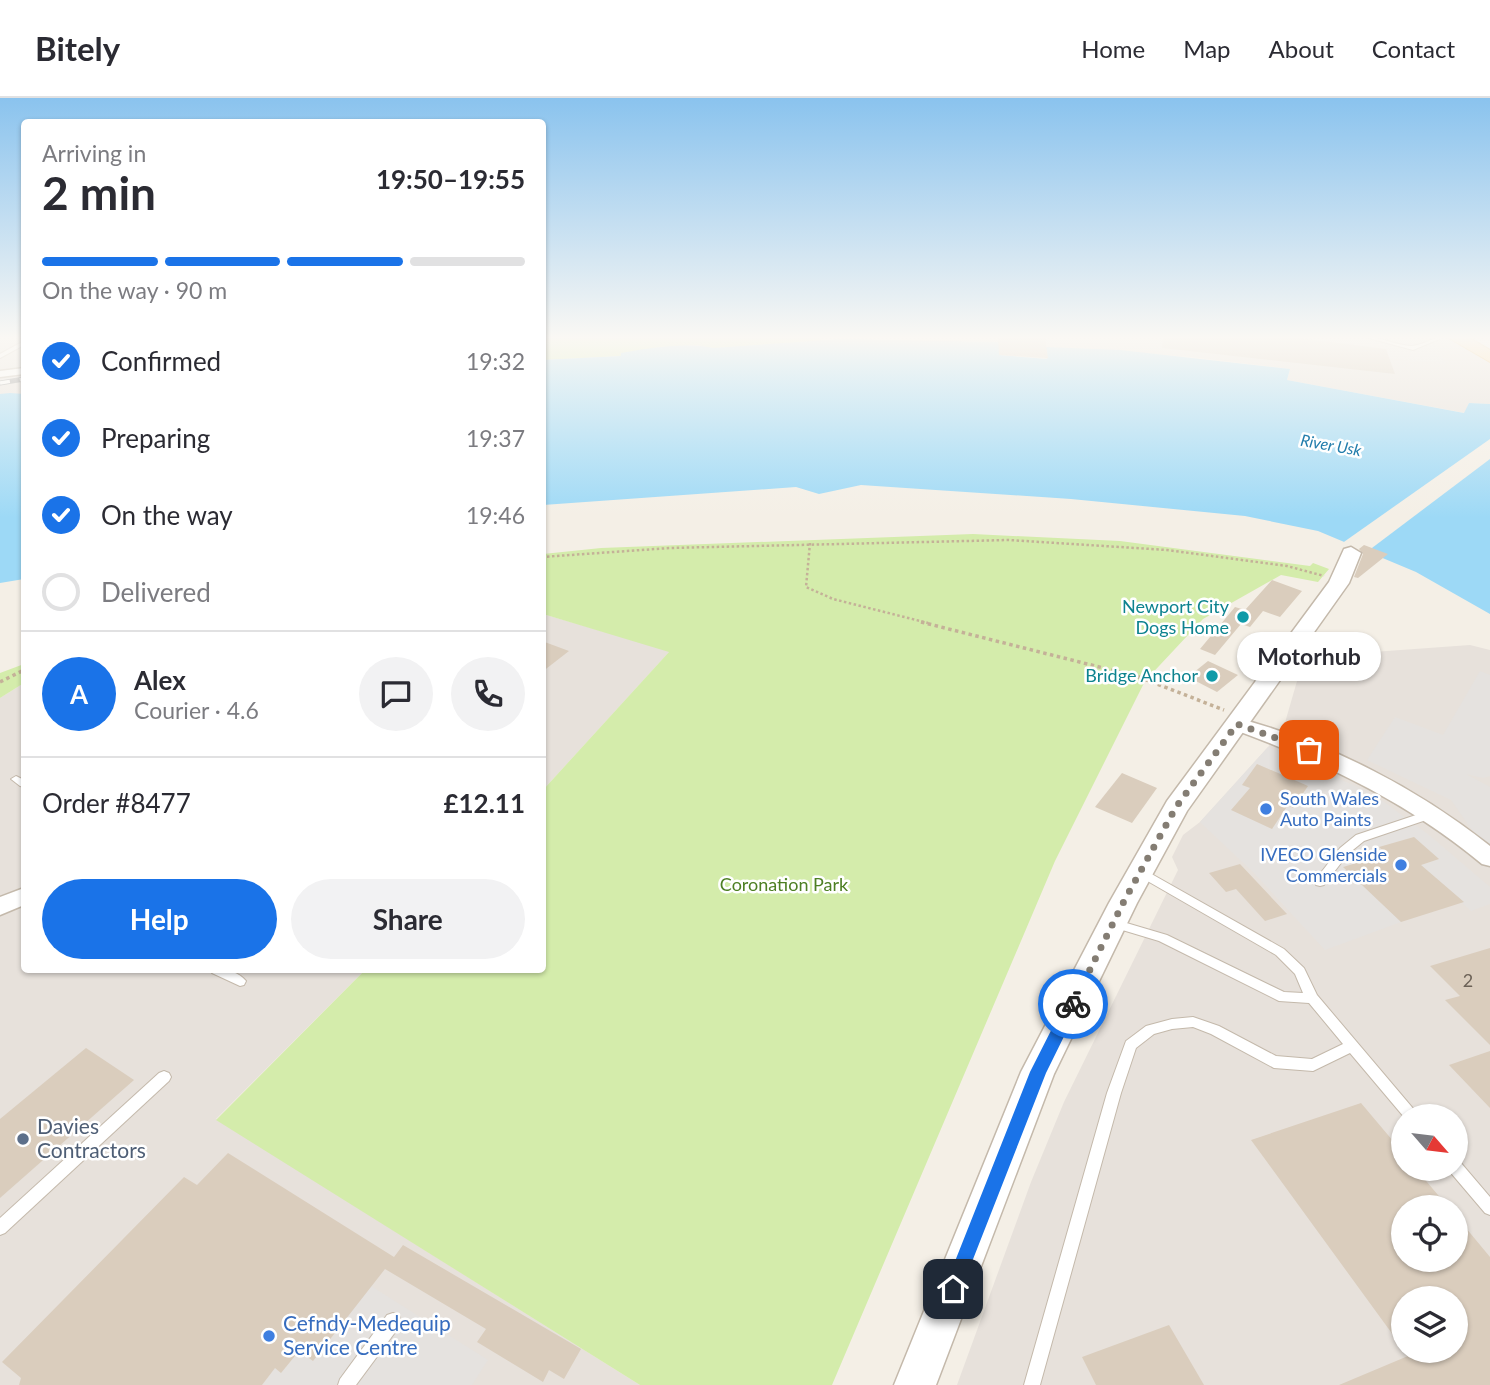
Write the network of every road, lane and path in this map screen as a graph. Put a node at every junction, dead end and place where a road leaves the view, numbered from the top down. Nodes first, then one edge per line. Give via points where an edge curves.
1 (810, 543) junction
2 (1351, 553) dead end
3 (546, 557) edge
4 (1339, 583) junction
5 (21, 672) edge
6 (0, 682) edge
7 (1240, 721) junction
8 (1432, 813) junction
9 (1490, 858) edge
10 (1140, 872) junction
11 (1320, 882) dead end
12 (21, 897) edge
13 (0, 906) edge
14 (1113, 923) junction
15 (223, 973) edge
16 (240, 981) dead end
17 (1312, 998) junction
18 (1351, 1046) junction
19 (164, 1077) dead end
20 (1401, 1104) edge
21 (1467, 1181) edge
22 (1490, 1208) edge
23 (0, 1228) edge
24 (393, 1321) dead end
25 (346, 1385) edge
26 (915, 1385) edge
27 (1032, 1385) edge

1 - 3 path
1 - 4 path via 982,537 1120,543 1318,573
1 - 7 path via 806,587 833,599 1139,677
2 - 4 street
4 - 7 street
5 - 6 path
7 - 8 street via 1345,764
7 - 10 street via 1176,807
8 - 9 street
8 - 11 lane via 1360,838 1343,851
10 - 14 street
10 - 17 lane via 1280,952 1300,971
12 - 13 street
14 - 17 lane via 1163,938 1283,997
14 - 26 street via 1038,1072
15 - 16 lane
17 - 18 lane
18 - 20 lane
18 - 27 lane via 1313,1065 1274,1062 1193,1022 1150,1030 1131,1045
19 - 23 lane
21 - 22 lane
24 - 25 lane

